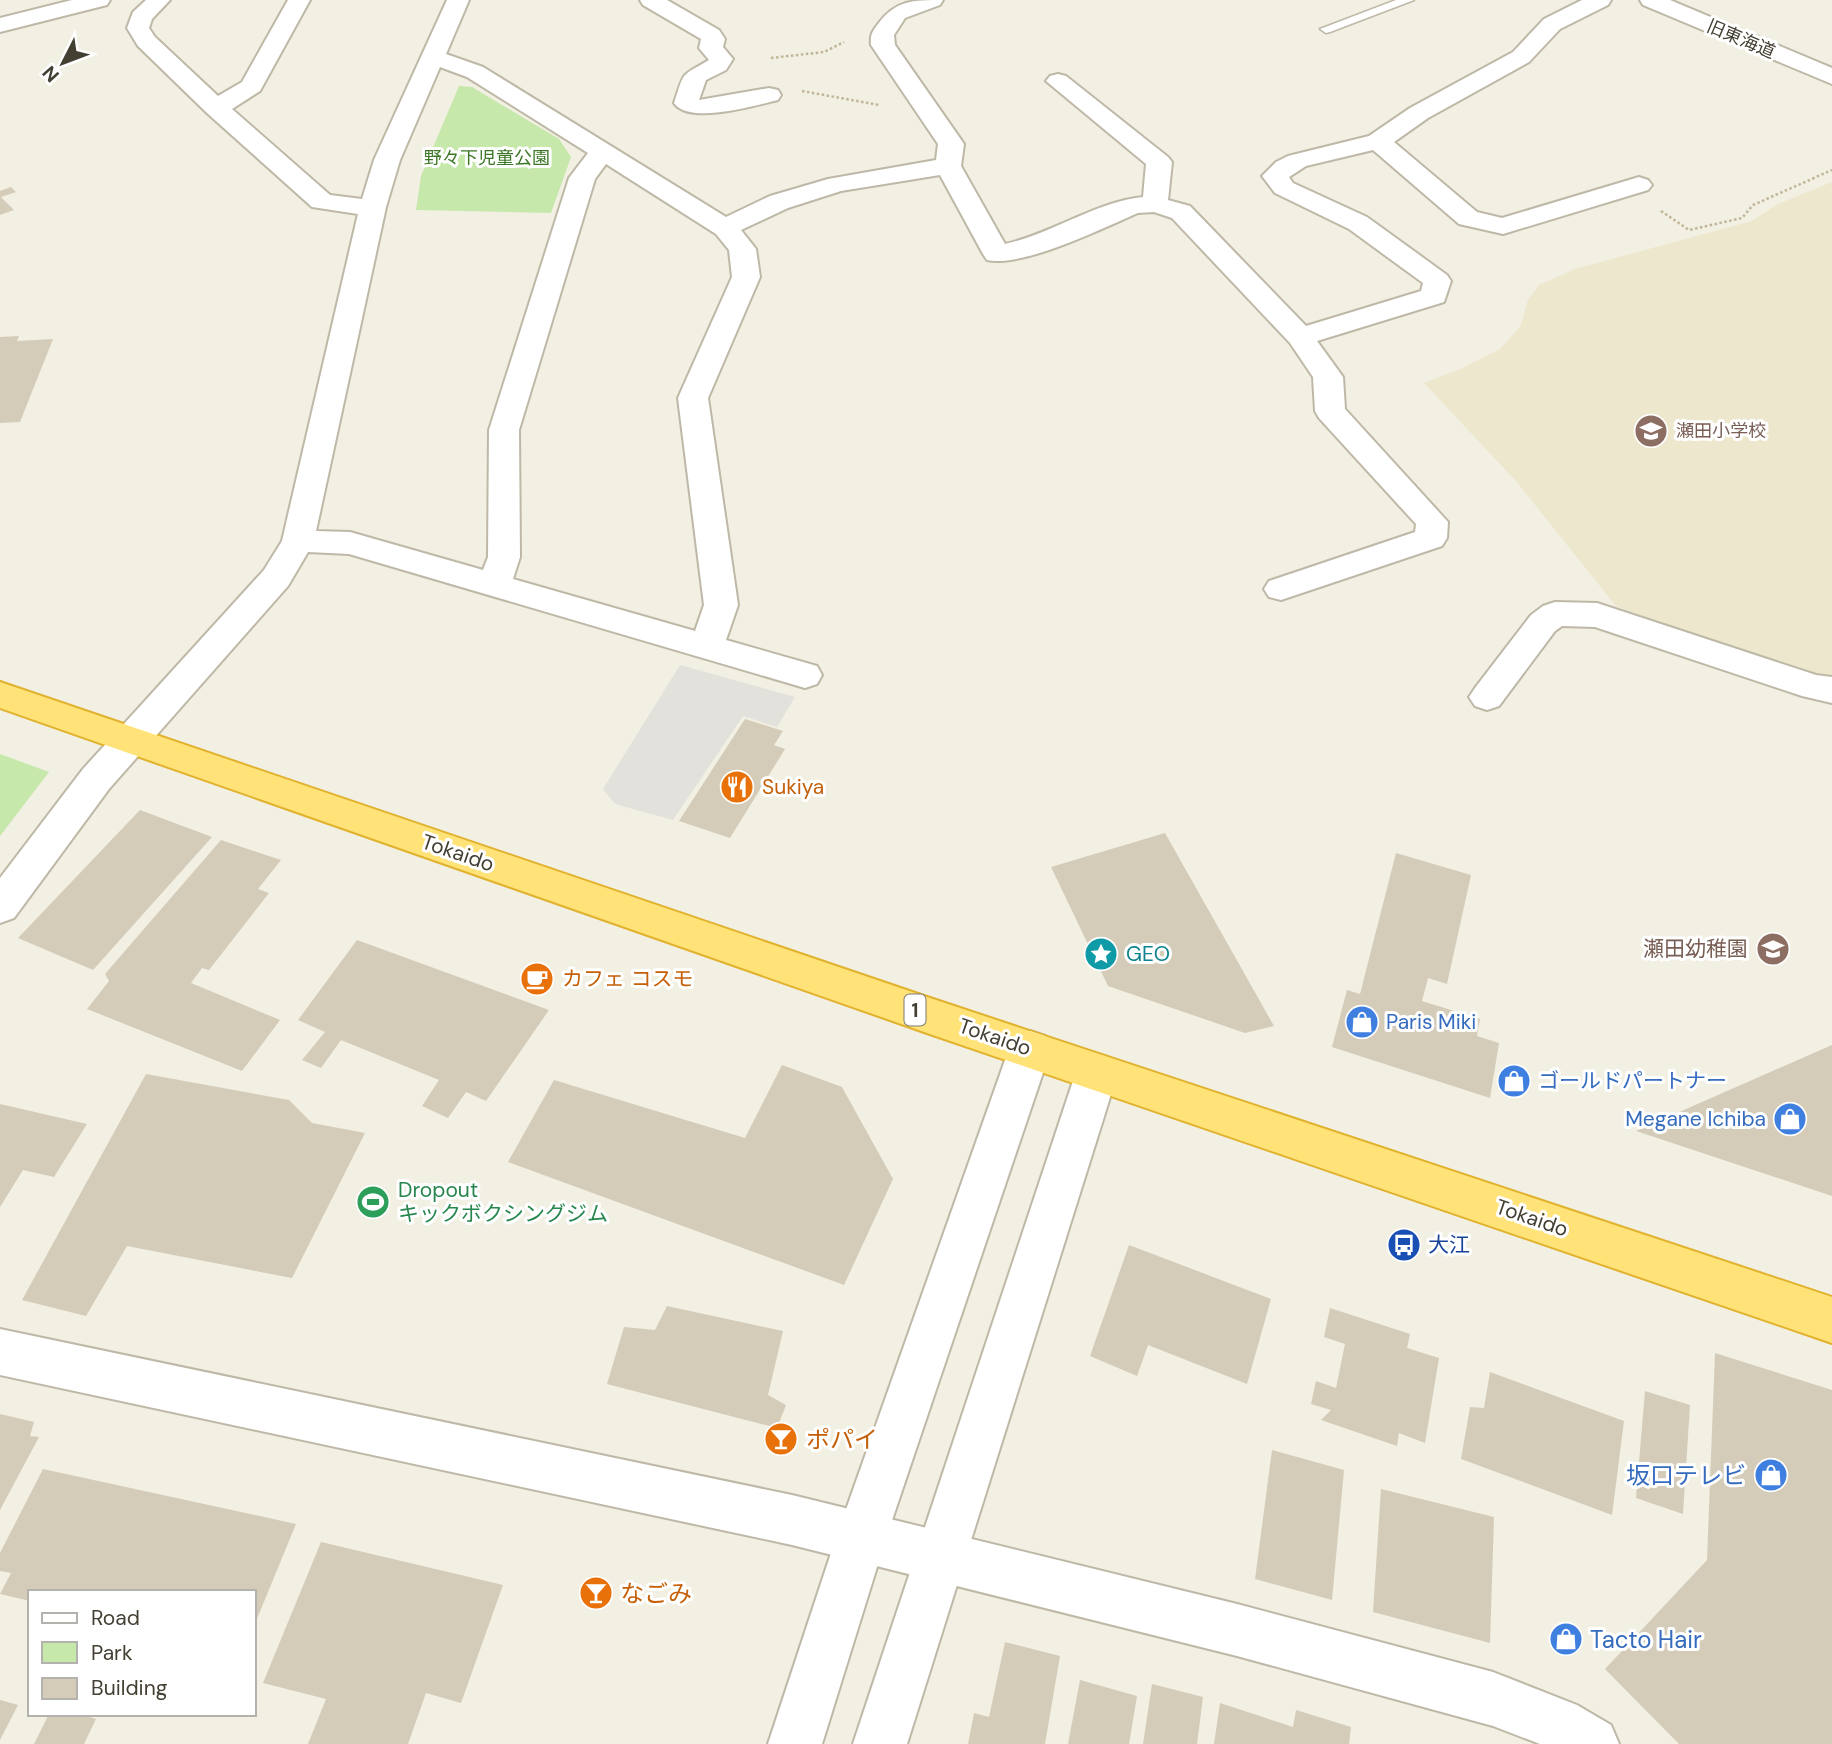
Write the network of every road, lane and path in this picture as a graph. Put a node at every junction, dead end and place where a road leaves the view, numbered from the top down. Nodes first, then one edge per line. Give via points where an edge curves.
1 (99, 0) edge
2 (159, 0) edge
3 (299, 0) edge
4 (458, 0) edge
5 (651, 0) edge
6 (932, 0) edge
7 (1408, 0) edge
8 (1600, 0) edge
9 (1651, 0) edge
10 (890, 23) junction
11 (0, 25) edge
12 (1326, 29) dead end
13 (433, 57) junction
14 (721, 62) junction
15 (1830, 75) edge
16 (1058, 81) dead end
17 (769, 95) joint
18 (922, 101) junction
19 (216, 108) junction
20 (1378, 141) junction
21 (602, 152) junction
22 (948, 166) junction
23 (1832, 170) edge
24 (1633, 193) joint
25 (1155, 204) junction
26 (373, 207) junction
27 (725, 228) junction
28 (1300, 337) junction
29 (298, 541) junction
30 (494, 585) junction
31 (1281, 589) dead end
32 (707, 647) junction
33 (805, 675) dead end
34 (1832, 690) edge
35 (0, 695) edge
36 (1488, 696) dead end
37 (130, 739) junction
38 (0, 907) edge
39 (1030, 1049) junction
40 (1097, 1072) junction
41 (1832, 1320) edge
42 (0, 1352) edge
43 (861, 1538) junction
44 (938, 1558) junction
45 (795, 1744) edge
46 (880, 1744) edge
47 (1592, 1744) edge

1 - 11 street
2 - 19 street via 141,17 138,28
3 - 19 street via 252,86
4 - 13 street
5 - 14 street via 711,35 711,48
6 - 10 street via 897,13
7 - 12 lane
8 - 20 street via 1552,24 1521,57
9 - 15 street, 旧東海道
10 - 14 path via 824,52
10 - 18 street via 882,35 883,45
13 - 21 street via 475,72
13 - 26 street via 387,160
14 - 17 street via 695,76 686,103 699,108
16 - 25 street via 1159,162
17 - 18 path via 803,90 876,105
18 - 22 street via 951,144
19 - 26 street via 321,201
20 - 24 street via 1468,218 1503,226
20 - 28 street via 1297,162 1275,176 1284,188 1358,223 1437,281 1434,296
21 - 27 street
21 - 30 street via 582,178 504,430 504,557
22 - 25 street via 997,254 1034,246 1133,206
22 - 27 street via 837,184 779,202
23 - 24 path via 1753,205 1742,218 1689,230
25 - 28 street via 1181,212
26 - 29 street
27 - 32 street via 742,249 747,277 693,398 722,605
28 - 31 street via 1328,377 1330,411 1432,522 1431,538 1323,563
29 - 30 street via 350,543
29 - 37 street via 275,578
30 - 32 street
32 - 33 street
34 - 36 street via 1616,619 1578,613 1555,614 1543,623
35 - 37 highway, Tokaido / 1
37 - 38 street
37 - 39 highway, Tokaido / 1
39 - 40 highway, Tokaido / 1
39 - 43 street
40 - 41 highway, Tokaido / 1
40 - 44 street
42 - 43 street
43 - 44 street
43 - 45 street
44 - 46 street
44 - 47 street via 1237,1630 1493,1699 1559,1724

